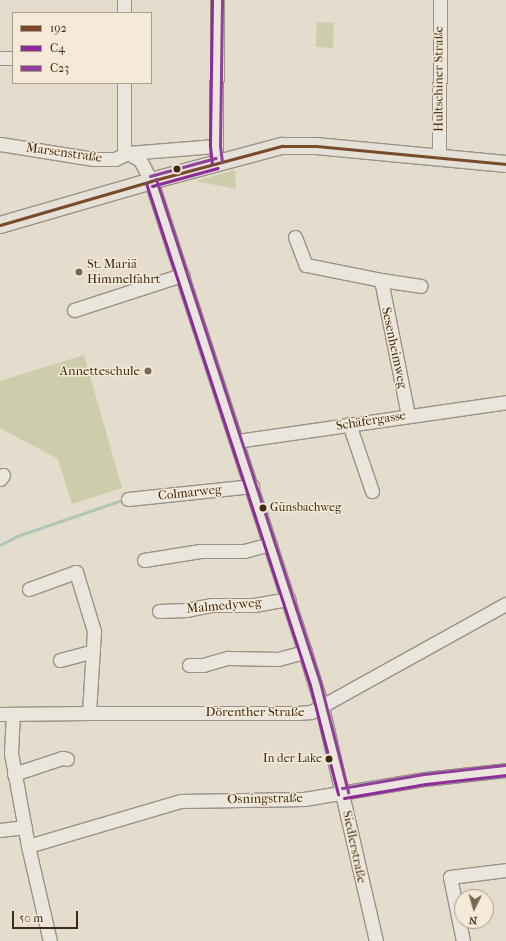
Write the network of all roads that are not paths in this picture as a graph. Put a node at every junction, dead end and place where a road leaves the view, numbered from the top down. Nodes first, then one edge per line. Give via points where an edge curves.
1 (124, 0) edge
2 (217, 0) edge
3 (440, 0) edge
4 (124, 12) edge
5 (0, 58) edge
6 (12, 58) edge
7 (124, 84) edge
8 (0, 144) edge
9 (215, 146) junction
10 (128, 153) junction
11 (439, 157) junction
12 (217, 162) junction
13 (506, 164) edge
14 (151, 181) junction
15 (0, 225) edge
16 (295, 237) dead end
17 (182, 275) junction
18 (381, 280) junction
19 (421, 286) dead end
20 (74, 310) dead end
21 (506, 402) edge
22 (408, 415) junction
23 (349, 424) junction
24 (237, 441) junction
25 (252, 486) junction
26 (372, 491) dead end
27 (128, 499) dead end
28 (270, 544) junction
29 (144, 560) dead end
30 (29, 589) dead end
31 (288, 599) junction
32 (506, 604) edge
33 (160, 611) dead end
34 (93, 651) junction
35 (305, 652) junction
36 (60, 660) dead end
37 (189, 665) dead end
38 (322, 707) junction
39 (89, 712) junction
40 (6, 714) edge
41 (67, 759) dead end
42 (506, 770) edge
43 (14, 774) junction
44 (343, 793) junction
45 (25, 827) junction
46 (0, 830) edge
47 (28, 846) junction
48 (506, 870) edge
49 (50, 941) edge
50 (376, 941) edge
51 (463, 941) edge

1 - 4 street
2 - 9 street
3 - 11 street, Hultschiner Straße
5 - 6 street
7 - 10 street via 124,148
8 - 10 street, Marsenstraße via 94,158 115,159
9 - 10 street, Marsenstraße
9 - 12 street
10 - 14 street, Siedlerstraße via 140,160
11 - 12 main road via 316,146 282,146
11 - 13 main road
12 - 14 main road
14 - 15 main road
14 - 17 street, Siedlerstraße
16 - 18 street via 306,264
17 - 20 street
17 - 24 street, Siedlerstraße
18 - 19 street
18 - 22 street, Sesenheimweg
21 - 22 street, Schäfergasse
22 - 23 street, Schäfergasse
23 - 24 street, Schäfergasse
23 - 26 street
24 - 25 street, Siedlerstraße
25 - 27 street, Colmarweg
25 - 28 street, Siedlerstraße
28 - 29 street via 244,551 200,551
28 - 31 street, Siedlerstraße
30 - 34 street via 76,572 94,632
31 - 33 street, Malmedyweg via 254,605 210,605 186,610
31 - 35 street, Siedlerstraße
32 - 38 street, Dörenther Straße
34 - 36 street
34 - 39 street
35 - 37 street via 278,659 228,658 203,665
35 - 38 street, Siedlerstraße
38 - 39 street, Dörenther Straße via 298,714
38 - 44 street, Siedlerstraße
39 - 40 street, Dörenther Straße
40 - 43 street
41 - 43 street via 62,758
42 - 44 street, Osningstraße via 425,779
43 - 45 street
44 - 47 street, Osningstraße via 304,799 181,801
44 - 50 street, Siedlerstraße
45 - 46 street
45 - 47 street
47 - 49 street
48 - 51 street via 450,877

